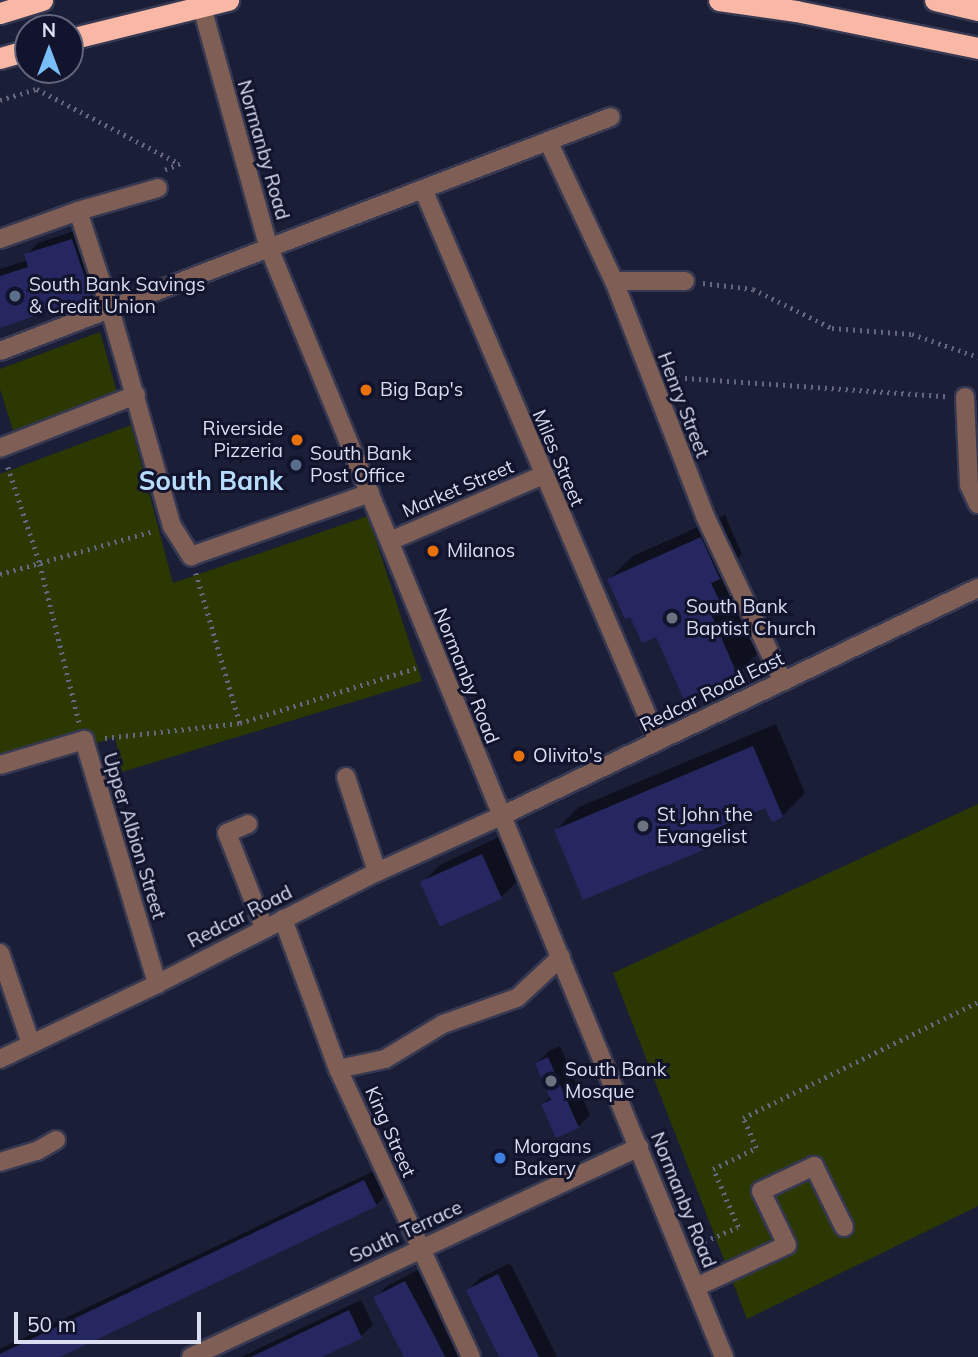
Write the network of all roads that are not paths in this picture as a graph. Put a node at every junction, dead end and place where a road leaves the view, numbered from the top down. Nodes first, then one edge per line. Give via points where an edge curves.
1 (42, 0) edge
2 (228, 0) edge
3 (719, 0) edge
4 (935, 0) edge
5 (201, 3) edge
6 (978, 10) edge
7 (0, 13) edge
8 (84, 35) edge
9 (978, 48) edge
10 (611, 117) dead end
11 (548, 141) junction
12 (158, 188) road end
13 (423, 189) junction
14 (78, 211) junction
15 (0, 239) edge
16 (269, 248) junction
17 (614, 281) junction
18 (685, 281) road end
19 (110, 309) junction
20 (0, 351) edge
21 (136, 395) junction
22 (965, 397) road end
23 (0, 446) edge
24 (543, 475) junction
25 (370, 494) junction
26 (978, 505) edge
27 (390, 541) junction
28 (978, 588) edge
29 (783, 681) junction
30 (658, 741) junction
31 (0, 765) edge
32 (346, 777) dead end
33 (501, 816) junction
34 (248, 824) dead end
35 (377, 872) junction
36 (283, 919) junction
37 (264, 928) junction
38 (0, 953) edge
39 (561, 957) junction
40 (157, 984) junction
41 (31, 1044) junction
42 (0, 1059) edge
43 (338, 1069) junction
44 (56, 1140) dead end
45 (639, 1147) junction
46 (0, 1162) edge
47 (844, 1227) dead end
48 (419, 1248) junction
49 (696, 1287) junction
50 (191, 1357) edge
51 (471, 1357) edge
52 (724, 1357) edge

1 - 7 highway
2 - 5 highway
3 - 9 highway
4 - 6 highway
5 - 8 highway
5 - 16 street, Normanby Road
10 - 11 street
11 - 13 street
11 - 17 street, Henry Street
12 - 14 street
13 - 16 street
13 - 24 street, Miles Street
14 - 15 street
14 - 19 street
16 - 19 street
16 - 25 street, Normanby Road
17 - 18 street
17 - 29 street, Henry Street via 705,516
19 - 20 street
19 - 21 street
21 - 23 street
21 - 25 street via 172,526 191,556
22 - 26 street via 969,485
24 - 27 street, Market Street
24 - 30 street, Miles Street
25 - 27 street, Normanby Road
27 - 33 street, Normanby Road
28 - 29 street, Redcar Road East
29 - 30 street, Redcar Road East
30 - 33 street, Redcar Road East
31 - 40 street, Upper Albion Street via 84,740
32 - 35 street
33 - 35 street, Redcar Road
33 - 39 street, Normanby Road
34 - 37 street via 227,833
35 - 36 street, Redcar Road
36 - 37 street, Redcar Road
36 - 43 street, King Street
37 - 40 street, Redcar Road
38 - 41 street
39 - 43 street via 517,998 443,1024 385,1059
39 - 45 street, Normanby Road
40 - 41 street, Redcar Road
41 - 42 street, Redcar Road
43 - 48 street, King Street
44 - 46 street
45 - 48 street, South Terrace
45 - 49 street, Normanby Road
47 - 49 street via 814,1166 761,1191 787,1245
48 - 50 street, South Terrace
48 - 51 street, King Street
49 - 52 street, Normanby Road

